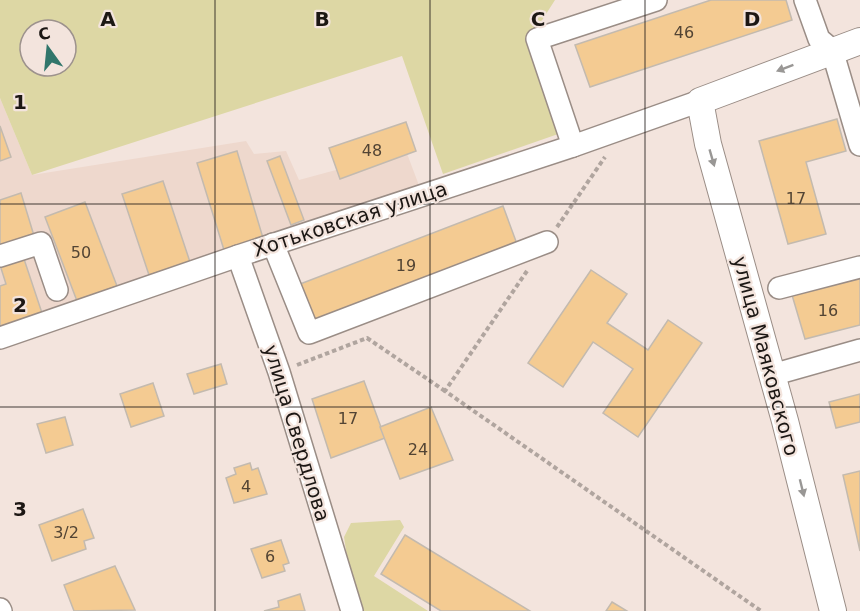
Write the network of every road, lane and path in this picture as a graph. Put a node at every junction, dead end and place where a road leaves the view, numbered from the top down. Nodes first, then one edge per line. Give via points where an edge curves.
1 (656, 0) edge
2 (805, 0) edge
3 (620, 5) edge
4 (860, 41) edge
5 (832, 50) junction
6 (700, 101) junction
7 (860, 145) edge
8 (573, 146) junction
9 (610, 150) dead end
10 (547, 242) junction
11 (273, 244) junction
12 (0, 256) edge
13 (238, 256) junction
14 (860, 267) edge
15 (779, 288) dead end
16 (57, 290) dead end
17 (0, 338) edge
18 (860, 350) edge
19 (279, 372) junction
20 (772, 375) junction
21 (446, 391) junction
22 (352, 611) edge
23 (761, 611) edge
24 (833, 611) edge

1 - 3 street
2 - 5 street via 819,39
3 - 8 street via 537,39
4 - 5 main road
5 -> 6 main road
5 - 7 street
6 - 8 street, Хотьковская улица
6 -> 20 main road, улица Маяковского via 708,144
8 - 11 street, Хотьковская улица
9 - 10 path
10 - 11 street via 309,333
10 - 21 path
11 - 13 street, Хотьковская улица
12 - 16 street via 40,243
13 - 17 street, Хотьковская улица
13 - 19 street, улица Свердлова
14 - 15 street
18 - 20 street
19 - 21 path via 367,338
19 - 22 street, улица Свердлова
20 -> 24 main road, улица Маяковского
21 - 23 path

